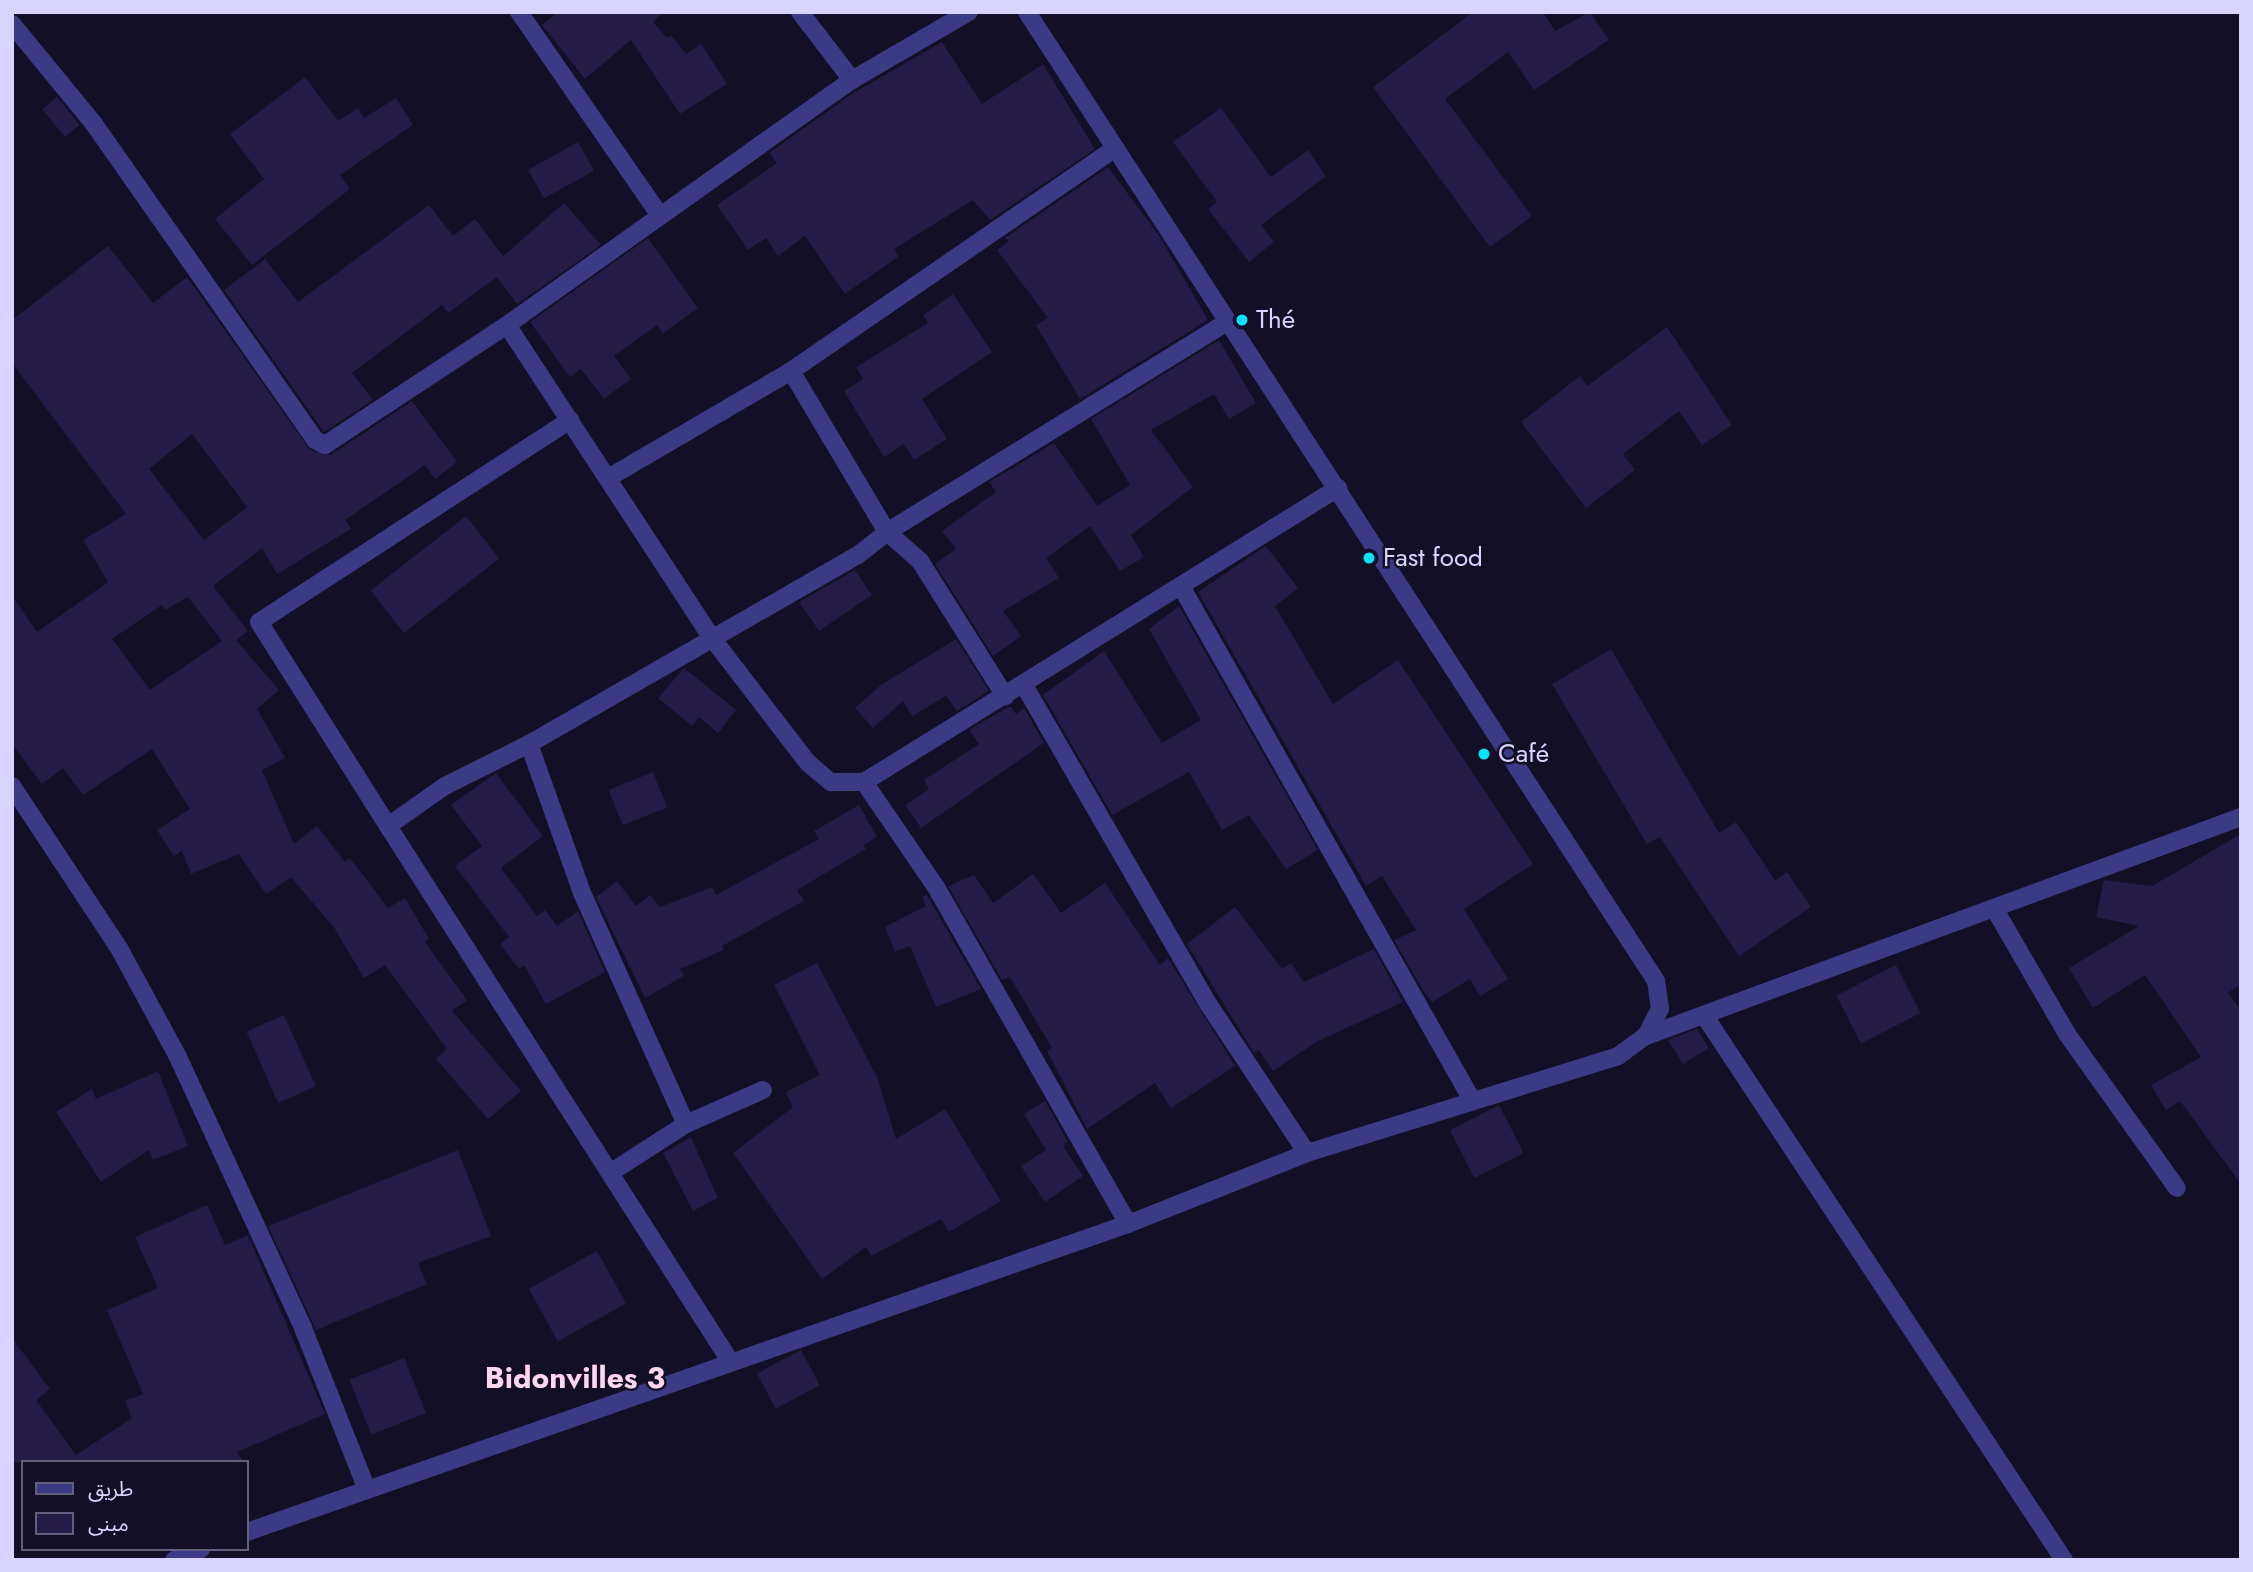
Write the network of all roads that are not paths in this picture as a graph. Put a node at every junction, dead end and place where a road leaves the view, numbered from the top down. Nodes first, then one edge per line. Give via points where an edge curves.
1 (519, 12) edge
2 (800, 12) edge
3 (969, 12) edge
4 (1027, 12) edge
5 (12, 24) edge
6 (852, 80) junction
7 (1114, 149) junction
8 (659, 214) junction
9 (1227, 322) junction
10 (506, 325) junction
11 (791, 371) junction
12 (570, 420) junction
13 (608, 478) junction
14 (1338, 488) junction
15 (887, 532) junction
16 (1182, 588) junction
17 (712, 638) junction
18 (1024, 685) junction
19 (1005, 696) junction
20 (529, 744) junction
21 (864, 782) junction
22 (12, 786) edge
23 (2241, 817) edge
24 (388, 827) junction
25 (1994, 908) junction
26 (1704, 1015) junction
27 (1646, 1036) junction
28 (762, 1090) dead end
29 (1472, 1100) junction
30 (686, 1124) junction
31 (1307, 1153) junction
32 (613, 1171) junction
33 (2177, 1188) dead end
34 (1128, 1224) junction
35 (730, 1361) junction
36 (366, 1487) junction
37 (248, 1532) edge
38 (196, 1551) edge
39 (174, 1560) edge
40 (2064, 1560) edge

1 - 8 street
2 - 6 street
3 - 6 street
4 - 7 street
5 - 10 street via 93,124 315,440 325,444
6 - 8 street
7 - 9 street
7 - 11 street
8 - 10 street
9 - 14 street
9 - 15 street
10 - 12 street
11 - 13 street
11 - 15 street
12 - 13 street
12 - 24 street via 259,622
13 - 17 street
14 - 16 street
14 - 27 street via 1656,981 1660,1009
15 - 17 street
15 - 19 street via 920,561
16 - 18 street
16 - 29 street
17 - 20 street
17 - 21 street via 808,763 831,782
18 - 19 street
18 - 31 street via 1207,1002
19 - 21 street
20 - 24 street via 444,786
20 - 30 street via 582,893
21 - 34 street via 936,887
22 - 36 street via 120,950 178,1057 298,1316
23 - 25 street
24 - 32 street
25 - 26 street
25 - 33 street via 2067,1034
26 - 27 street
26 - 40 street
27 - 29 street via 1618,1056
28 - 30 street
29 - 31 street
30 - 32 street
31 - 34 street
32 - 35 street
34 - 35 street
35 - 36 street
36 - 37 street
38 - 39 street

